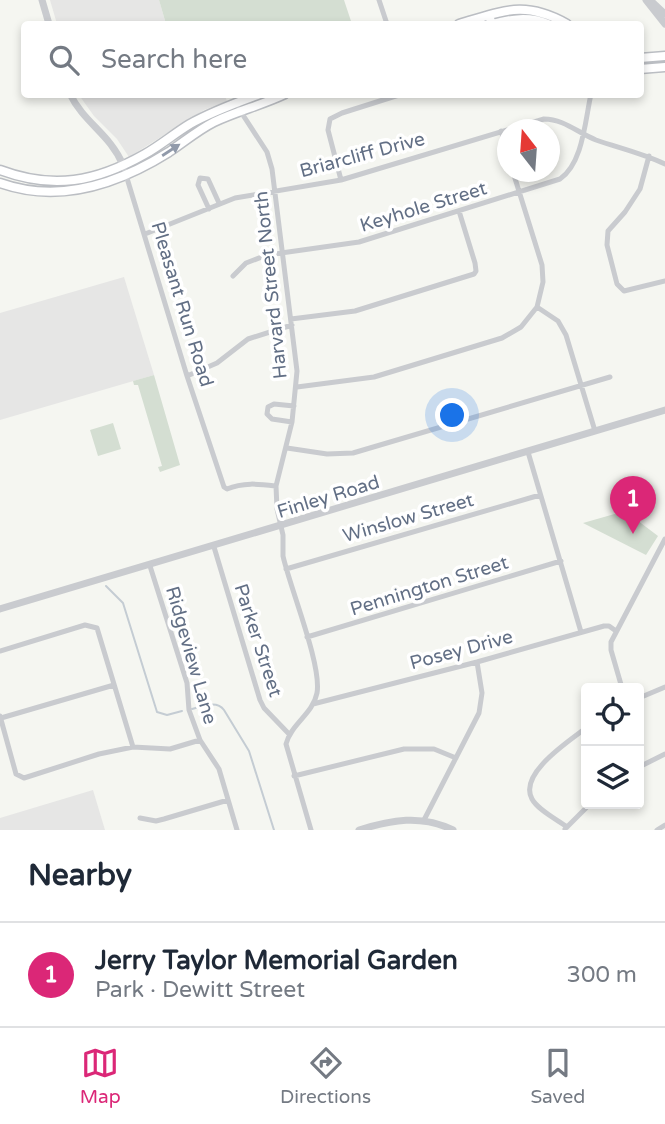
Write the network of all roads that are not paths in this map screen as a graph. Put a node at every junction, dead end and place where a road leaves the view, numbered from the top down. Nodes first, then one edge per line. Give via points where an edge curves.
1 (41, 0) edge
2 (379, 0) edge
3 (648, 0) edge
4 (665, 14) edge
5 (490, 20) edge
6 (48, 21) edge
7 (386, 21) edge
8 (531, 21) edge
9 (562, 21) edge
10 (665, 24) edge
11 (665, 56) edge
12 (644, 58) edge
13 (665, 67) edge
14 (644, 69) edge
15 (73, 98) edge
16 (253, 98) edge
17 (271, 98) edge
18 (389, 98) edge
19 (590, 98) edge
20 (238, 107) junction
21 (560, 122) edge
22 (497, 132) edge
23 (582, 133) junction
24 (649, 156) junction
25 (665, 164) edge
26 (123, 165) junction
27 (0, 170) edge
28 (126, 175) junction
29 (341, 180) junction
30 (54, 182) junction
31 (516, 182) edge
32 (0, 183) edge
33 (276, 190) junction
34 (520, 192) junction
35 (54, 193) junction
36 (219, 203) junction
37 (209, 209) junction
38 (459, 211) junction
39 (145, 234) junction
40 (283, 253) junction
41 (233, 276) dead end
42 (665, 281) edge
43 (537, 307) junction
44 (292, 322) junction
45 (187, 376) junction
46 (610, 377) dead end
47 (581, 386) junction
48 (296, 387) junction
49 (295, 406) junction
50 (665, 410) edge
51 (292, 422) junction
52 (595, 431) junction
53 (287, 448) junction
54 (528, 452) junction
55 (276, 486) junction
56 (540, 495) junction
57 (281, 527) junction
58 (665, 540) edge
59 (214, 547) junction
60 (561, 561) junction
61 (150, 566) junction
62 (286, 569) junction
63 (0, 609) edge
64 (616, 631) junction
65 (581, 632) junction
66 (307, 637) junction
67 (0, 651) edge
68 (477, 662) junction
69 (621, 683) edge
70 (114, 685) junction
71 (665, 687) edge
72 (644, 696) edge
73 (313, 704) junction
74 (0, 717) edge
75 (581, 732) edge
76 (289, 734) junction
77 (200, 740) junction
78 (133, 747) junction
79 (665, 754) edge
80 (456, 758) junction
81 (644, 764) edge
82 (294, 776) junction
83 (228, 800) junction
84 (585, 809) edge
85 (140, 818) dead end
86 (424, 820) junction
87 (665, 825) edge
88 (384, 826) edge
89 (566, 829) edge
90 (237, 830) edge
91 (311, 830) edge
92 (359, 830) edge
93 (453, 830) edge
94 (657, 830) edge

1 - 6 street
2 - 7 street
3 - 4 street
3 - 10 street
5 - 8 main road
5 - 9 main road via 510,10 530,9
11 - 12 main road
13 - 14 main road
15 - 26 street, Pleasant Run Road
16 - 20 main road
17 - 20 main road
18 - 29 street via 328,122
19 - 23 street, Keyhole Street
20 - 26 main road via 211,113
28 -> 20 main road
20 - 33 street, Harvard Street North via 267,152
21 - 23 street, Briarcliff Drive
22 - 29 street, Briarcliff Drive
23 - 24 street, Briarcliff Drive
23 - 34 street, Keyhole Street via 576,160 565,175
24 - 25 street, Briarcliff Drive
24 - 42 street via 640,189 608,231 607,245 617,284 624,292
26 - 28 street, Pleasant Run Road
26 - 30 main road via 79,180
27 - 30 main road via 26,180
28 - 35 main road via 82,190
28 - 39 street, Pleasant Run Road
29 - 33 street, Briarcliff Drive
30 - 35 main road
31 - 34 street
32 - 35 main road
33 - 36 street, Briarcliff Drive
33 - 40 street, Harvard Street North
34 - 38 street, Keyhole Street
34 - 43 street via 542,265
36 - 37 street, Briarcliff Drive
36 - 37 street via 208,179 200,178 198,185
37 - 39 street, Briarcliff Drive
38 - 40 street, Keyhole Street via 359,242
38 - 44 street via 475,263 474,274 355,311
39 - 45 street, Pleasant Run Road
40 - 41 street, Keyhole Street via 246,263
40 - 44 street, Harvard Street North
43 - 47 street via 562,328
43 - 48 street via 522,327 491,342 374,377
44 - 45 street via 247,339 217,363
44 - 48 street, Harvard Street North
45 - 55 street, Pleasant Run Road via 224,486
46 - 47 street
47 - 52 street
47 - 53 street via 353,453
48 - 49 street, Harvard Street North
49 - 51 street, Harvard Street North
49 - 51 street via 268,407 272,419
50 - 52 street, Finley Road
51 - 53 street, Harvard Street North
52 - 54 street, Finley Road
53 - 55 street, Harvard Street North
54 - 56 street
54 - 57 street, Finley Road
55 - 57 street, Harvard Street North
56 - 60 street
56 - 62 street, Winslow Street
57 - 59 street, Finley Road
57 - 62 street, Harvard Street North
58 - 64 street
59 - 61 street, Finley Road
59 - 76 street, Parker Street via 260,700
60 - 65 street
60 - 66 street, Pennington Street
61 - 63 street, Finley Road
61 - 77 street, Ridgeview Lane
62 - 66 street, Harvard Street North
64 - 65 street, Posey Drive via 604,626
64 - 69 street via 611,650
65 - 68 street, Posey Drive
66 - 73 street, Harvard Street North via 318,681
67 - 70 street via 85,625 97,628
68 - 73 street, Posey Drive
68 - 80 street via 482,693 479,713
70 - 74 street
70 - 78 street
71 - 72 street
73 - 76 street
74 - 78 street via 16,774 24,778
75 - 89 street via 529,782 533,802
76 - 82 street via 286,750
77 - 78 street via 170,749
77 - 83 street, Ridgeview Lane via 219,769
79 - 81 street
80 - 82 street via 433,749 404,749
80 - 86 street
82 - 91 street
83 - 85 street via 156,821
83 - 90 street, Ridgeview Lane
84 - 89 street
86 - 88 street via 399,820
86 - 93 street
87 - 94 street
88 - 92 street

